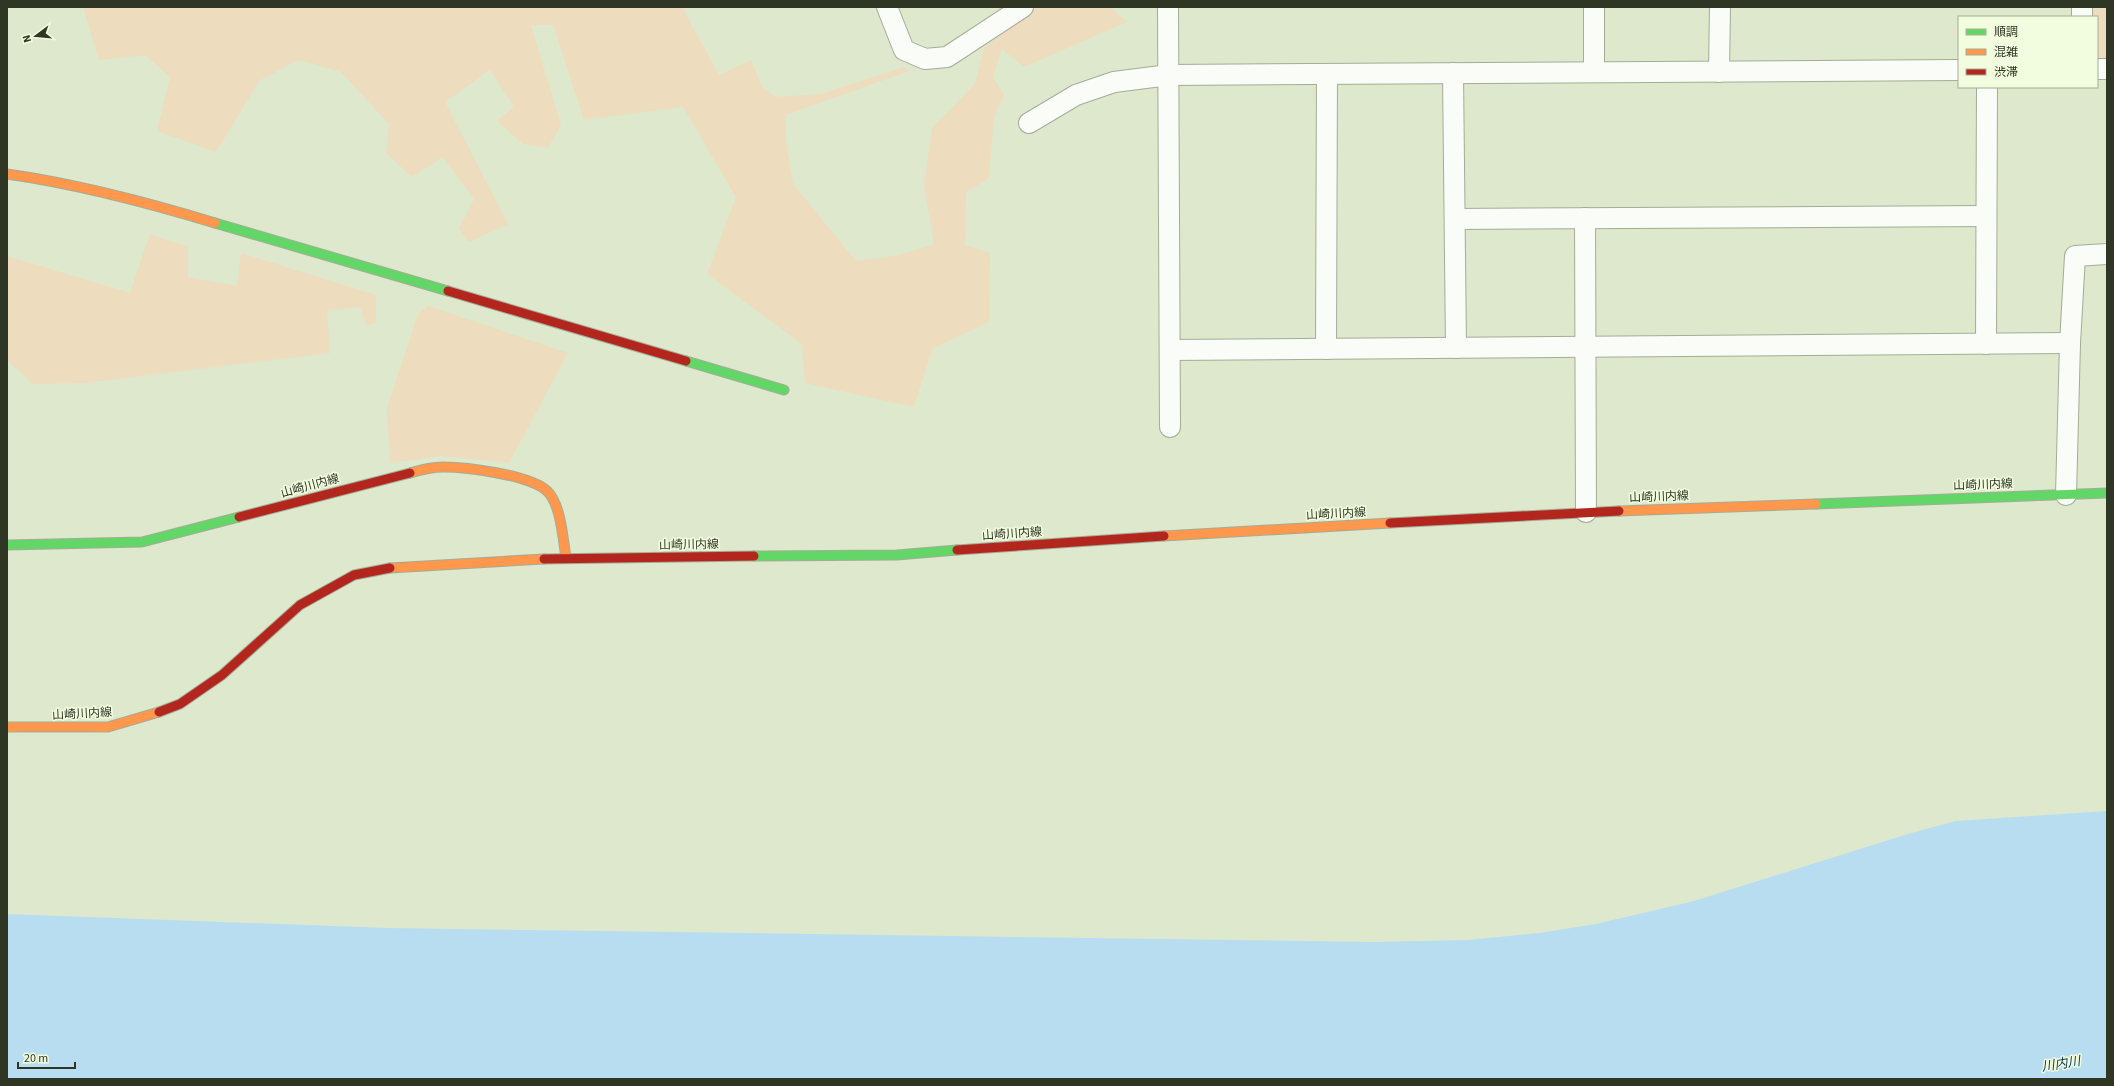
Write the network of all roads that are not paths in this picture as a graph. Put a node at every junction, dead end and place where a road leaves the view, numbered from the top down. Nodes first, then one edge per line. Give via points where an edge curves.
1 (887, 7) edge
2 (1023, 7) edge
3 (1168, 7) edge
4 (1594, 7) edge
5 (1720, 7) edge
6 (1958, 70) edge
7 (1594, 72) junction
8 (1719, 72) junction
9 (1453, 73) junction
10 (1326, 74) junction
11 (1169, 75) junction
12 (1987, 88) edge
13 (1029, 123) dead end
14 (7, 174) edge
15 (1986, 216) junction
16 (1585, 218) junction
17 (1455, 219) junction
18 (2107, 254) edge
19 (1986, 344) junction
20 (2070, 344) junction
21 (1586, 347) junction
22 (1456, 348) junction
23 (1326, 349) junction
24 (1170, 350) junction
25 (784, 390) dead end
26 (1170, 427) dead end
27 (2107, 493) edge
28 (2066, 495) junction
29 (1586, 512) junction
30 (7, 545) edge
31 (566, 558) junction
32 (7, 727) edge

1 - 2 street via 904,50 925,59 947,57
3 - 11 street
4 - 7 street
5 - 8 street
6 - 8 street
7 - 8 street
7 - 9 street
9 - 10 street
9 - 17 street
10 - 11 street
10 - 23 street
11 - 13 street via 1114,82 1082,93
11 - 24 street
12 - 15 street
14 - 25 main road via 128,197
15 - 16 street
15 - 19 street
16 - 17 street
16 - 21 street
17 - 22 street
18 - 20 street via 2075,256
19 - 20 street
19 - 21 street
20 - 28 street
21 - 22 street
21 - 29 street
22 - 23 street
23 - 24 street
24 - 26 street
27 - 28 main road, 山崎川内線
28 - 29 main road, 山崎川内線
29 - 31 main road, 山崎川内線 via 1051,543 897,555
30 - 31 main road, 山崎川内線 via 142,542 420,470 460,467 536,483 547,492 558,514
31 - 32 main road, 山崎川内線 via 418,565 354,575 300,605 222,675 180,704 147,717 108,727

